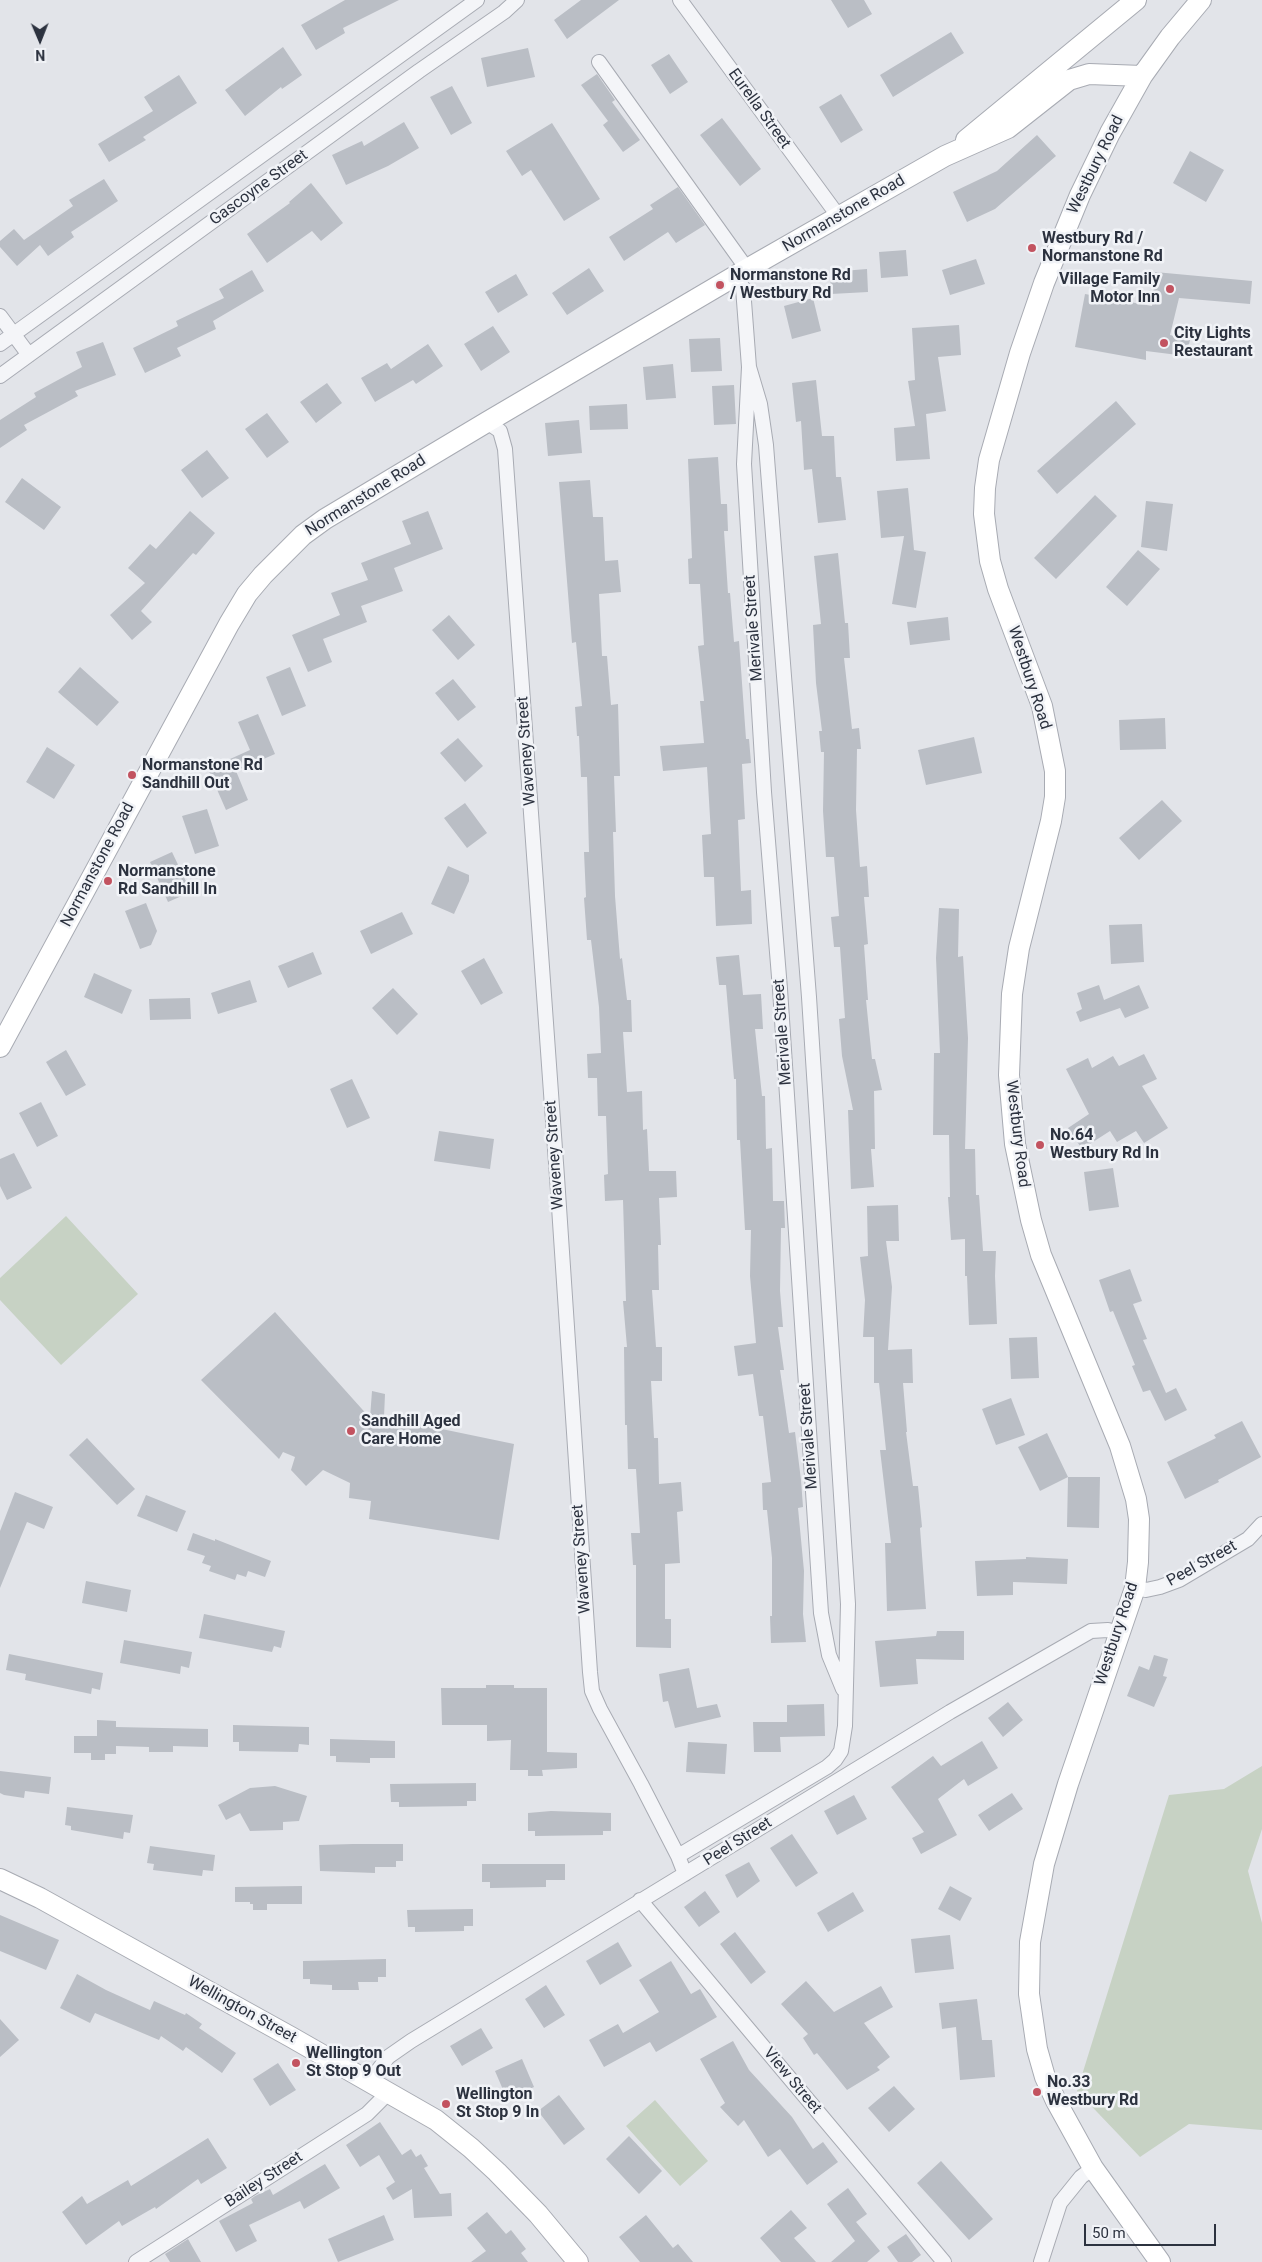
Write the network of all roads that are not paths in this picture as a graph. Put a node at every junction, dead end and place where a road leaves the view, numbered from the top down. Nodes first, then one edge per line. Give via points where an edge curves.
1 (477, 0) edge
2 (517, 0) edge
3 (680, 0) edge
4 (1136, 0) edge
5 (1201, 0) edge
6 (599, 62) dead end
7 (1142, 76) junction
8 (945, 156) junction
9 (839, 217) junction
10 (741, 273) junction
11 (0, 316) edge
12 (14, 334) junction
13 (0, 344) edge
14 (29, 355) junction
15 (749, 367) junction
16 (0, 376) edge
17 (487, 422) junction
18 (0, 1047) edge
19 (1262, 1524) edge
20 (1135, 1588) junction
21 (1119, 1633) junction
22 (844, 1693) junction
23 (678, 1856) junction
24 (685, 1874) junction
25 (0, 1879) edge
26 (640, 1900) junction
27 (370, 2081) junction
28 (388, 2092) junction
29 (1093, 2168) junction
30 (136, 2262) edge
31 (578, 2262) edge
32 (944, 2262) edge
33 (1041, 2262) edge
34 (1160, 2262) edge

1 - 12 street, Gascoyne Street
2 - 14 street, Gascoyne Street
3 - 9 street, Eurella Street
4 - 8 main road, Normanstone Road
5 - 7 main road, Westbury Road
6 - 10 street, Merivale Street
7 - 8 main road, Normanstone Road via 1078,76 1008,128
7 - 20 main road, Westbury Road via 1080,195 1044,283 1020,353 984,488 984,514 993,570 1042,706 1055,771 1051,821 1019,948 1012,994 1009,1076 1015,1144 1041,1255 1128,1472 1139,1519
8 - 9 main road, Normanstone Road
9 - 10 main road, Normanstone Road
10 - 15 street, Merivale Street
10 - 17 main road, Normanstone Road
11 - 12 street
12 - 13 street, Gascoyne Street
12 - 14 street
14 - 16 street, Gascoyne Street
15 - 22 street, Merivale Street via 760,404 766,445 809,997 848,1604
15 - 22 street, Merivale Street via 744,464 821,1613 829,1655
17 - 18 main road, Normanstone Road via 325,519 282,554 247,594
17 - 23 street, Waveney Street via 500,431 505,459 592,1691
19 - 20 street, Peel Street via 1248,1539 1179,1580 1146,1590
20 - 21 main road, Westbury Road
21 - 24 street, Peel Street via 1100,1629 1091,1631 1063,1646
21 - 29 main road, Westbury Road via 1044,1864 1028,1966 1032,2024 1046,2077 1070,2130
22 - 23 street, Merivale Street via 844,1740 835,1760
23 - 24 street, Waveney Street
24 - 26 street, Peel Street
25 - 27 main road, Wellington Street
26 - 27 street, Peel Street via 388,2057
26 - 32 street, View Street
27 - 28 main road, Wellington Street
28 - 30 street, Bailey Street via 367,2114
28 - 31 main road, Wellington Street via 436,2120 471,2148 538,2214
29 - 33 street via 1081,2177 1060,2203
29 - 34 main road, Westbury Road

